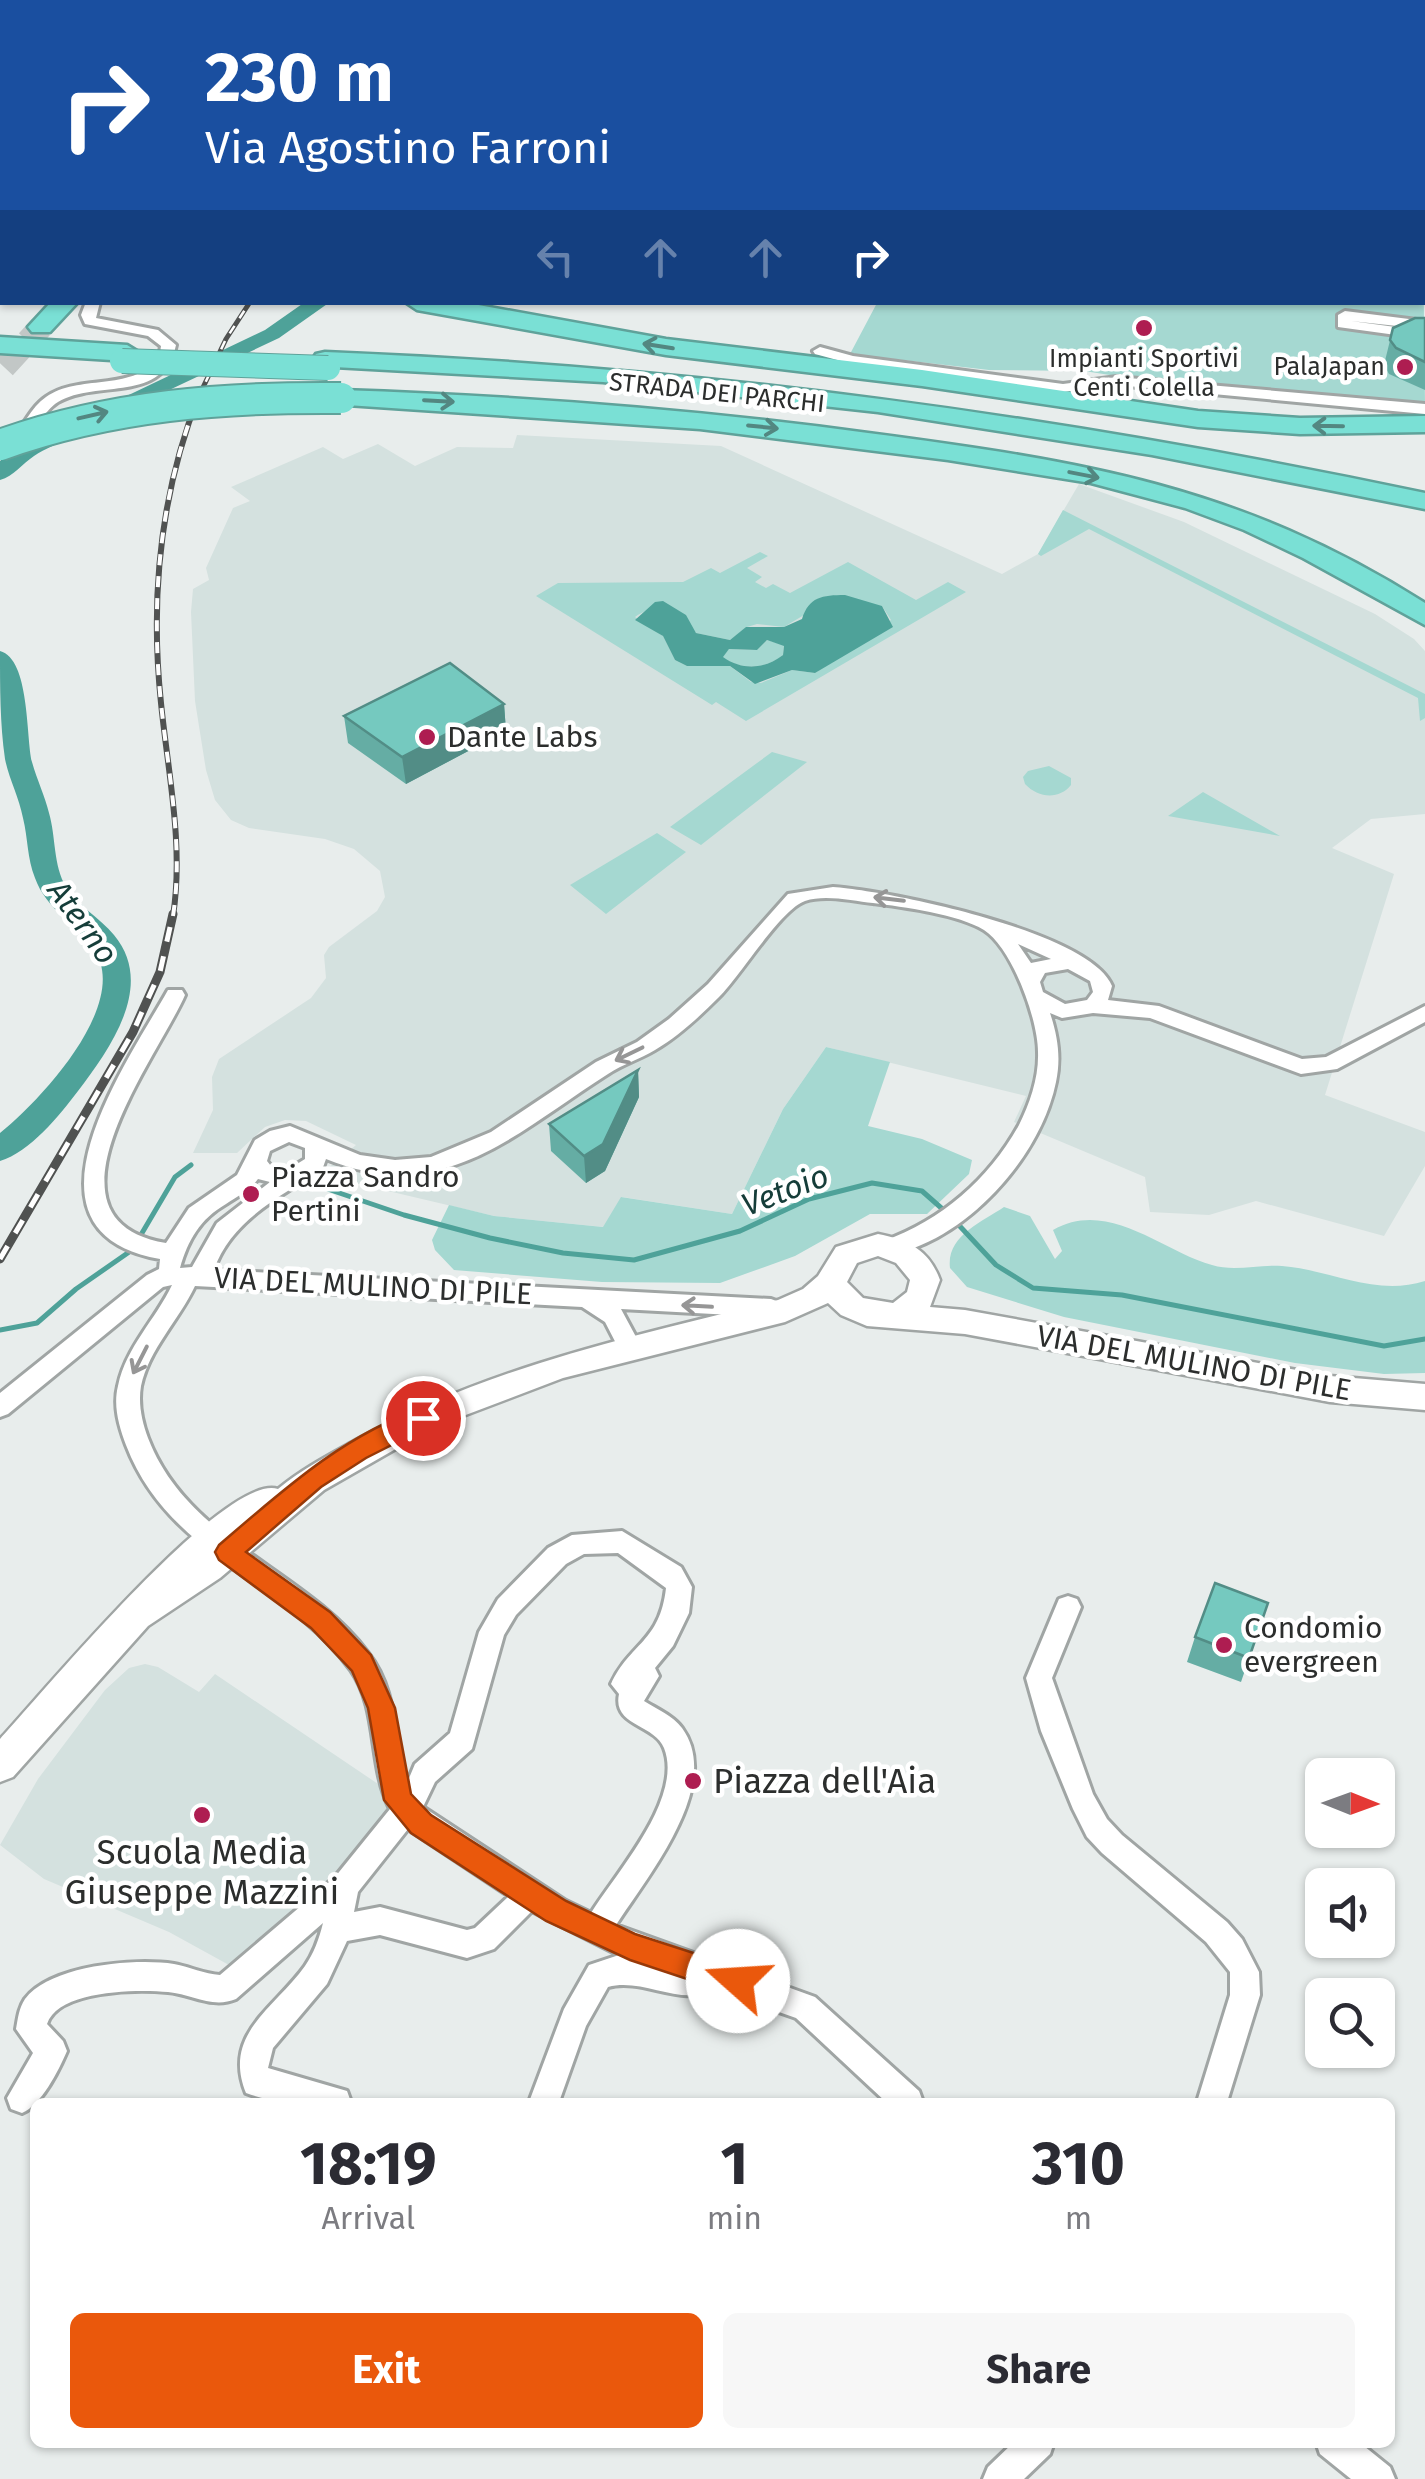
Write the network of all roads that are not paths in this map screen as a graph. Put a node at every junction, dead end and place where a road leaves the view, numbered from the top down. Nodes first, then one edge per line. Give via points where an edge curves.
1 (531, 0) edge
2 (542, 0) edge
3 (63, 305) edge
4 (92, 305) edge
5 (434, 305) edge
6 (1425, 326) edge
7 (41, 327) tunnel mouth
8 (1425, 335) edge
9 (820, 351) dead end
10 (1, 359) edge
11 (327, 364) junction
12 (1425, 409) edge
13 (1425, 424) edge
14 (8, 447) edge
15 (1425, 501) edge
16 (1425, 510) edge
17 (1420, 612) edge
18 (984, 921) junction
19 (1079, 964) junction
20 (1100, 978) junction
21 (1032, 989) junction
22 (175, 995) dead end
23 (1089, 1008) junction
24 (1152, 1011) junction
25 (1425, 1013) edge
26 (1050, 1054) junction
27 (316, 1146) junction
28 (256, 1159) junction
29 (298, 1176) junction
30 (223, 1196) junction
31 (242, 1212) junction
32 (915, 1259) junction
33 (182, 1270) junction
34 (832, 1282) junction
35 (578, 1299) junction
36 (795, 1306) junction
37 (856, 1312) junction
38 (891, 1316) junction
39 (749, 1322) junction
40 (965, 1322) junction
41 (630, 1348) junction
42 (1425, 1397) edge
43 (0, 1406) edge
44 (219, 1545) junction
45 (1068, 1607) dead end
46 (673, 1644) dead end
47 (624, 1684) dead end
48 (0, 1766) edge
49 (406, 1811) junction
50 (345, 1886) junction
51 (529, 1896) junction
52 (336, 1928) junction
53 (596, 1930) junction
54 (706, 1970) junction
55 (22, 2098) dead end
56 (322, 2098) edge
57 (545, 2098) edge
58 (904, 2098) edge
59 (1213, 2098) edge
60 (1032, 2448) edge
61 (1339, 2448) edge
62 (1000, 2479) edge
63 (1378, 2479) edge

1 - 2 street
3 - 7 highway
4 - 14 street via 90,321 156,334 169,346 169,357 138,381 53,399
13 -> 5 highway via 1198,419 666,347
6 - 8 street via 1345,315 1343,324
9 - 12 street via 1063,388 1117,381
10 - 11 highway, STRADA DEI PARCHI, bridge
11 - 15 highway, STRADA DEI PARCHI via 565,370 794,391 1034,425
11 - 16 highway, STRADA DEI PARCHI via 636,383 868,408 1138,451
14 -> 17 highway, bridge via 69,420 216,397 564,409 745,425 1160,492 1314,554
18 - 19 street
18 - 21 street via 1012,948
18 -> 27 street via 896,899 825,893 795,898 687,1016 476,1150 437,1164 388,1169 356,1165
19 - 20 street
19 - 21 street via 1046,964 1032,974
20 - 23 street via 1103,993
20 - 24 street
21 - 23 street via 1050,1008
21 - 26 street
22 - 33 street, VIA DEL MULINO DI PILE via 117,1096 98,1152 94,1192 98,1214 112,1230
23 - 24 street
23 - 26 street via 1058,1036
24 - 25 street via 1316,1067
26 - 32 street via 1026,1131
27 - 28 street via 302,1135 281,1135 263,1144
27 - 29 street via 316,1162
28 - 29 street via 268,1176
28 - 30 street via 249,1180
29 - 31 street
30 - 31 street via 244,1196
30 - 33 street via 196,1215
31 - 33 street
32 - 34 street via 862,1247 840,1260
32 - 38 street via 920,1299
32 - 40 street via 938,1305
33 - 35 street, VIA DEL MULINO DI PILE
33 - 43 street via 155,1281
33 -> 44 street via 136,1366 128,1401 136,1443 156,1484
34 - 36 street
34 - 37 street
36 -> 35 street, VIA DEL MULINO DI PILE
35 - 41 street, VIA DEL MULINO DI PILE via 614,1316
36 - 39 street
37 - 38 street
37 - 39 street
38 - 40 street, VIA DEL MULINO DI PILE
39 - 41 street
40 - 42 street, VIA DEL MULINO DI PILE via 1330,1389
41 - 44 street via 519,1379 371,1444
44 - 48 street via 62,1693
44 - 49 street via 320,1620 362,1663 382,1708 394,1786
45 - 59 street via 1039,1678 1082,1801 1124,1857 1218,1934 1242,1964 1245,1995
46 - 53 street via 630,1700 678,1744 681,1777 651,1849
47 - 49 street via 664,1638 679,1587 672,1575 622,1542 581,1543 557,1556 507,1607 492,1632 462,1740 425,1773
49 - 50 street
49 - 51 street
50 - 52 street
50 - 55 street via 226,1989 133,1976 57,1992 38,2004 29,2024 51,2057
51 - 52 street via 484,1939 468,1944 380,1921
51 - 53 street
52 - 56 street via 316,1976 280,2012 256,2057 253,2078
53 - 54 street
54 - 57 street via 696,1983 625,1968 599,1976 574,2019
54 - 58 street via 805,2007
60 - 62 street
61 - 63 street

